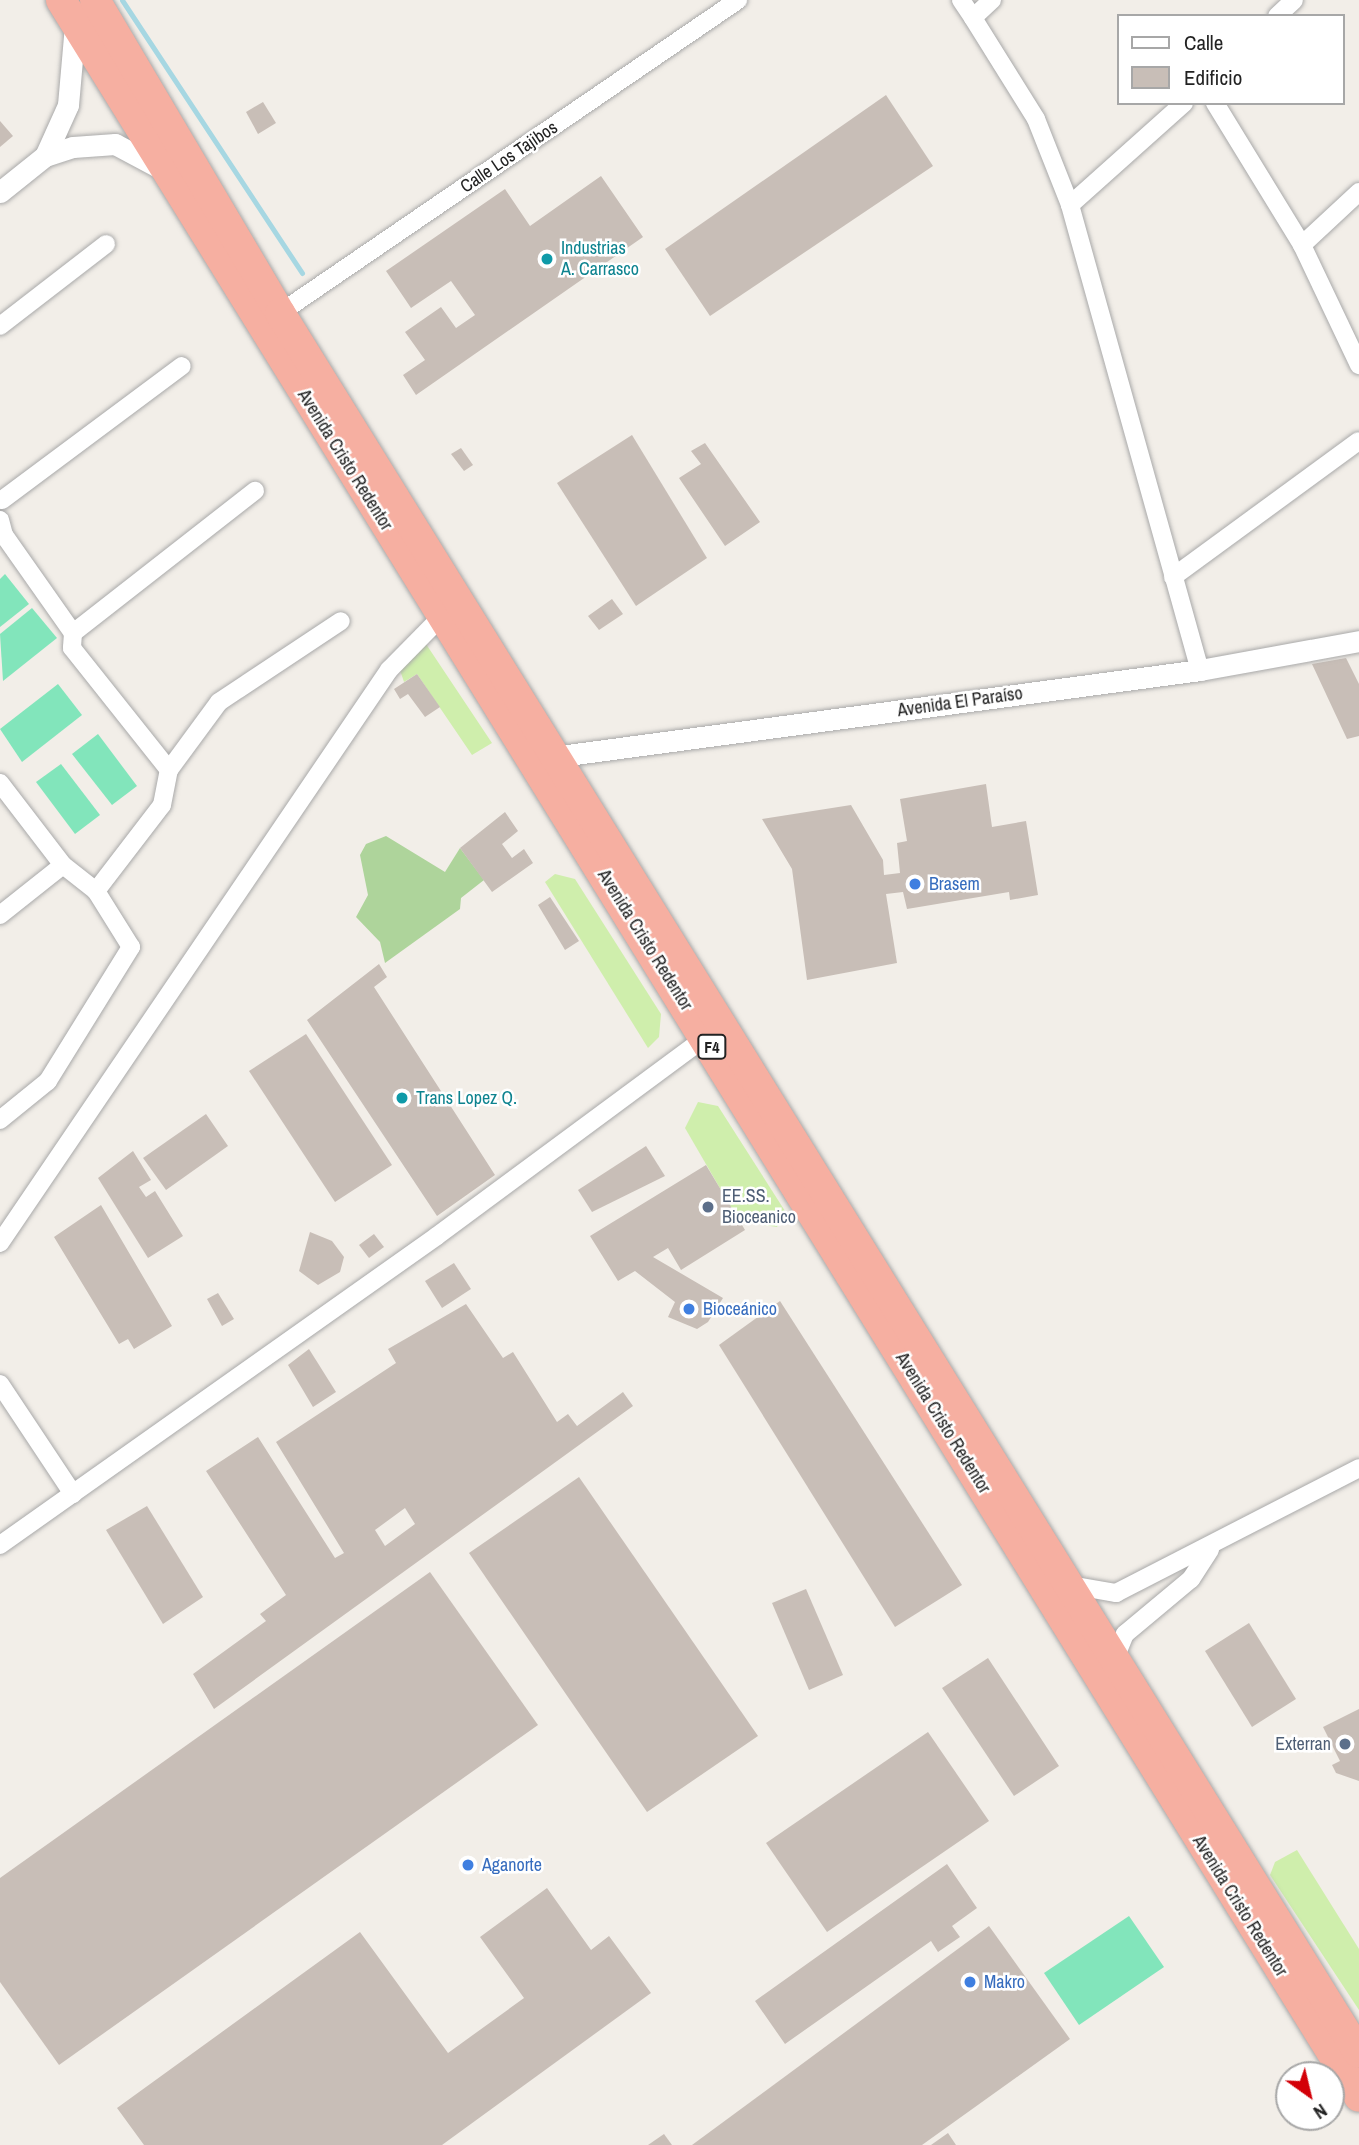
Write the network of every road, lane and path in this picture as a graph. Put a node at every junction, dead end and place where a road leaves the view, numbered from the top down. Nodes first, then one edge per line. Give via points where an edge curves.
1 (95, 0) edge
2 (738, 0) edge
3 (961, 0) edge
4 (992, 0) edge
5 (1294, 0) edge
6 (68, 11) edge
7 (1279, 14) edge
8 (973, 18) junction
9 (1182, 105) edge
10 (1216, 105) edge
11 (45, 156) junction
12 (170, 176) junction
13 (0, 192) edge
14 (1359, 192) edge
15 (1070, 205) junction
16 (106, 244) dead end
17 (1302, 245) junction
18 (280, 313) junction
19 (0, 326) edge
20 (1359, 365) edge
21 (182, 366) dead end
22 (1359, 441) edge
23 (255, 491) dead end
24 (0, 509) edge
25 (1173, 577) junction
26 (441, 617) junction
27 (341, 621) dead end
28 (73, 633) junction
29 (1359, 641) edge
30 (1200, 670) junction
31 (560, 756) junction
32 (169, 770) junction
33 (0, 783) edge
34 (63, 865) junction
35 (96, 891) junction
36 (0, 915) edge
37 (706, 1037) junction
38 (0, 1120) edge
39 (0, 1243) edge
40 (0, 1384) edge
41 (1359, 1468) edge
42 (72, 1494) junction
43 (0, 1545) edge
44 (1210, 1550) junction
45 (1069, 1585) junction
46 (1114, 1661) junction
47 (1359, 2053) edge
48 (1359, 2097) edge

1 - 18 highway, Avenida Cristo Redentor / F4
2 - 18 street, Calle Los Tajibos
3 - 8 street
4 - 8 street
5 - 7 street
6 - 11 street via 74,79
6 - 12 highway, Avenida Cristo Redentor / F4
8 - 15 street via 1036,119
9 - 15 street
10 - 17 street
11 - 12 street via 114,144 147,156
11 - 13 street
12 - 26 highway, Avenida Cristo Redentor / F4
14 - 17 street
15 - 25 street
16 - 19 street
17 - 20 street
18 - 31 highway, Avenida Cristo Redentor / F4
21 - 24 street
22 - 25 street
23 - 28 street
24 - 28 street via 4,535
25 - 30 street
26 - 37 highway, Avenida Cristo Redentor / F4
26 - 39 street via 389,670
27 - 32 street via 219,702
28 - 32 street via 72,648
29 - 30 street, Avenida El Paraíso
30 - 31 street, Avenida El Paraíso
31 - 45 highway, Avenida Cristo Redentor / F4
32 - 35 street via 162,805
33 - 34 street
34 - 35 street
34 - 36 street
35 - 38 street via 131,947 121,971 48,1081
37 - 42 street
37 - 48 highway, Avenida Cristo Redentor / F4
40 - 42 street
41 - 44 street
42 - 43 street
44 - 45 street via 1116,1593
44 - 46 street via 1191,1579 1125,1634
45 - 46 highway, Avenida Cristo Redentor / F4
46 - 47 highway, Avenida Cristo Redentor / F4

